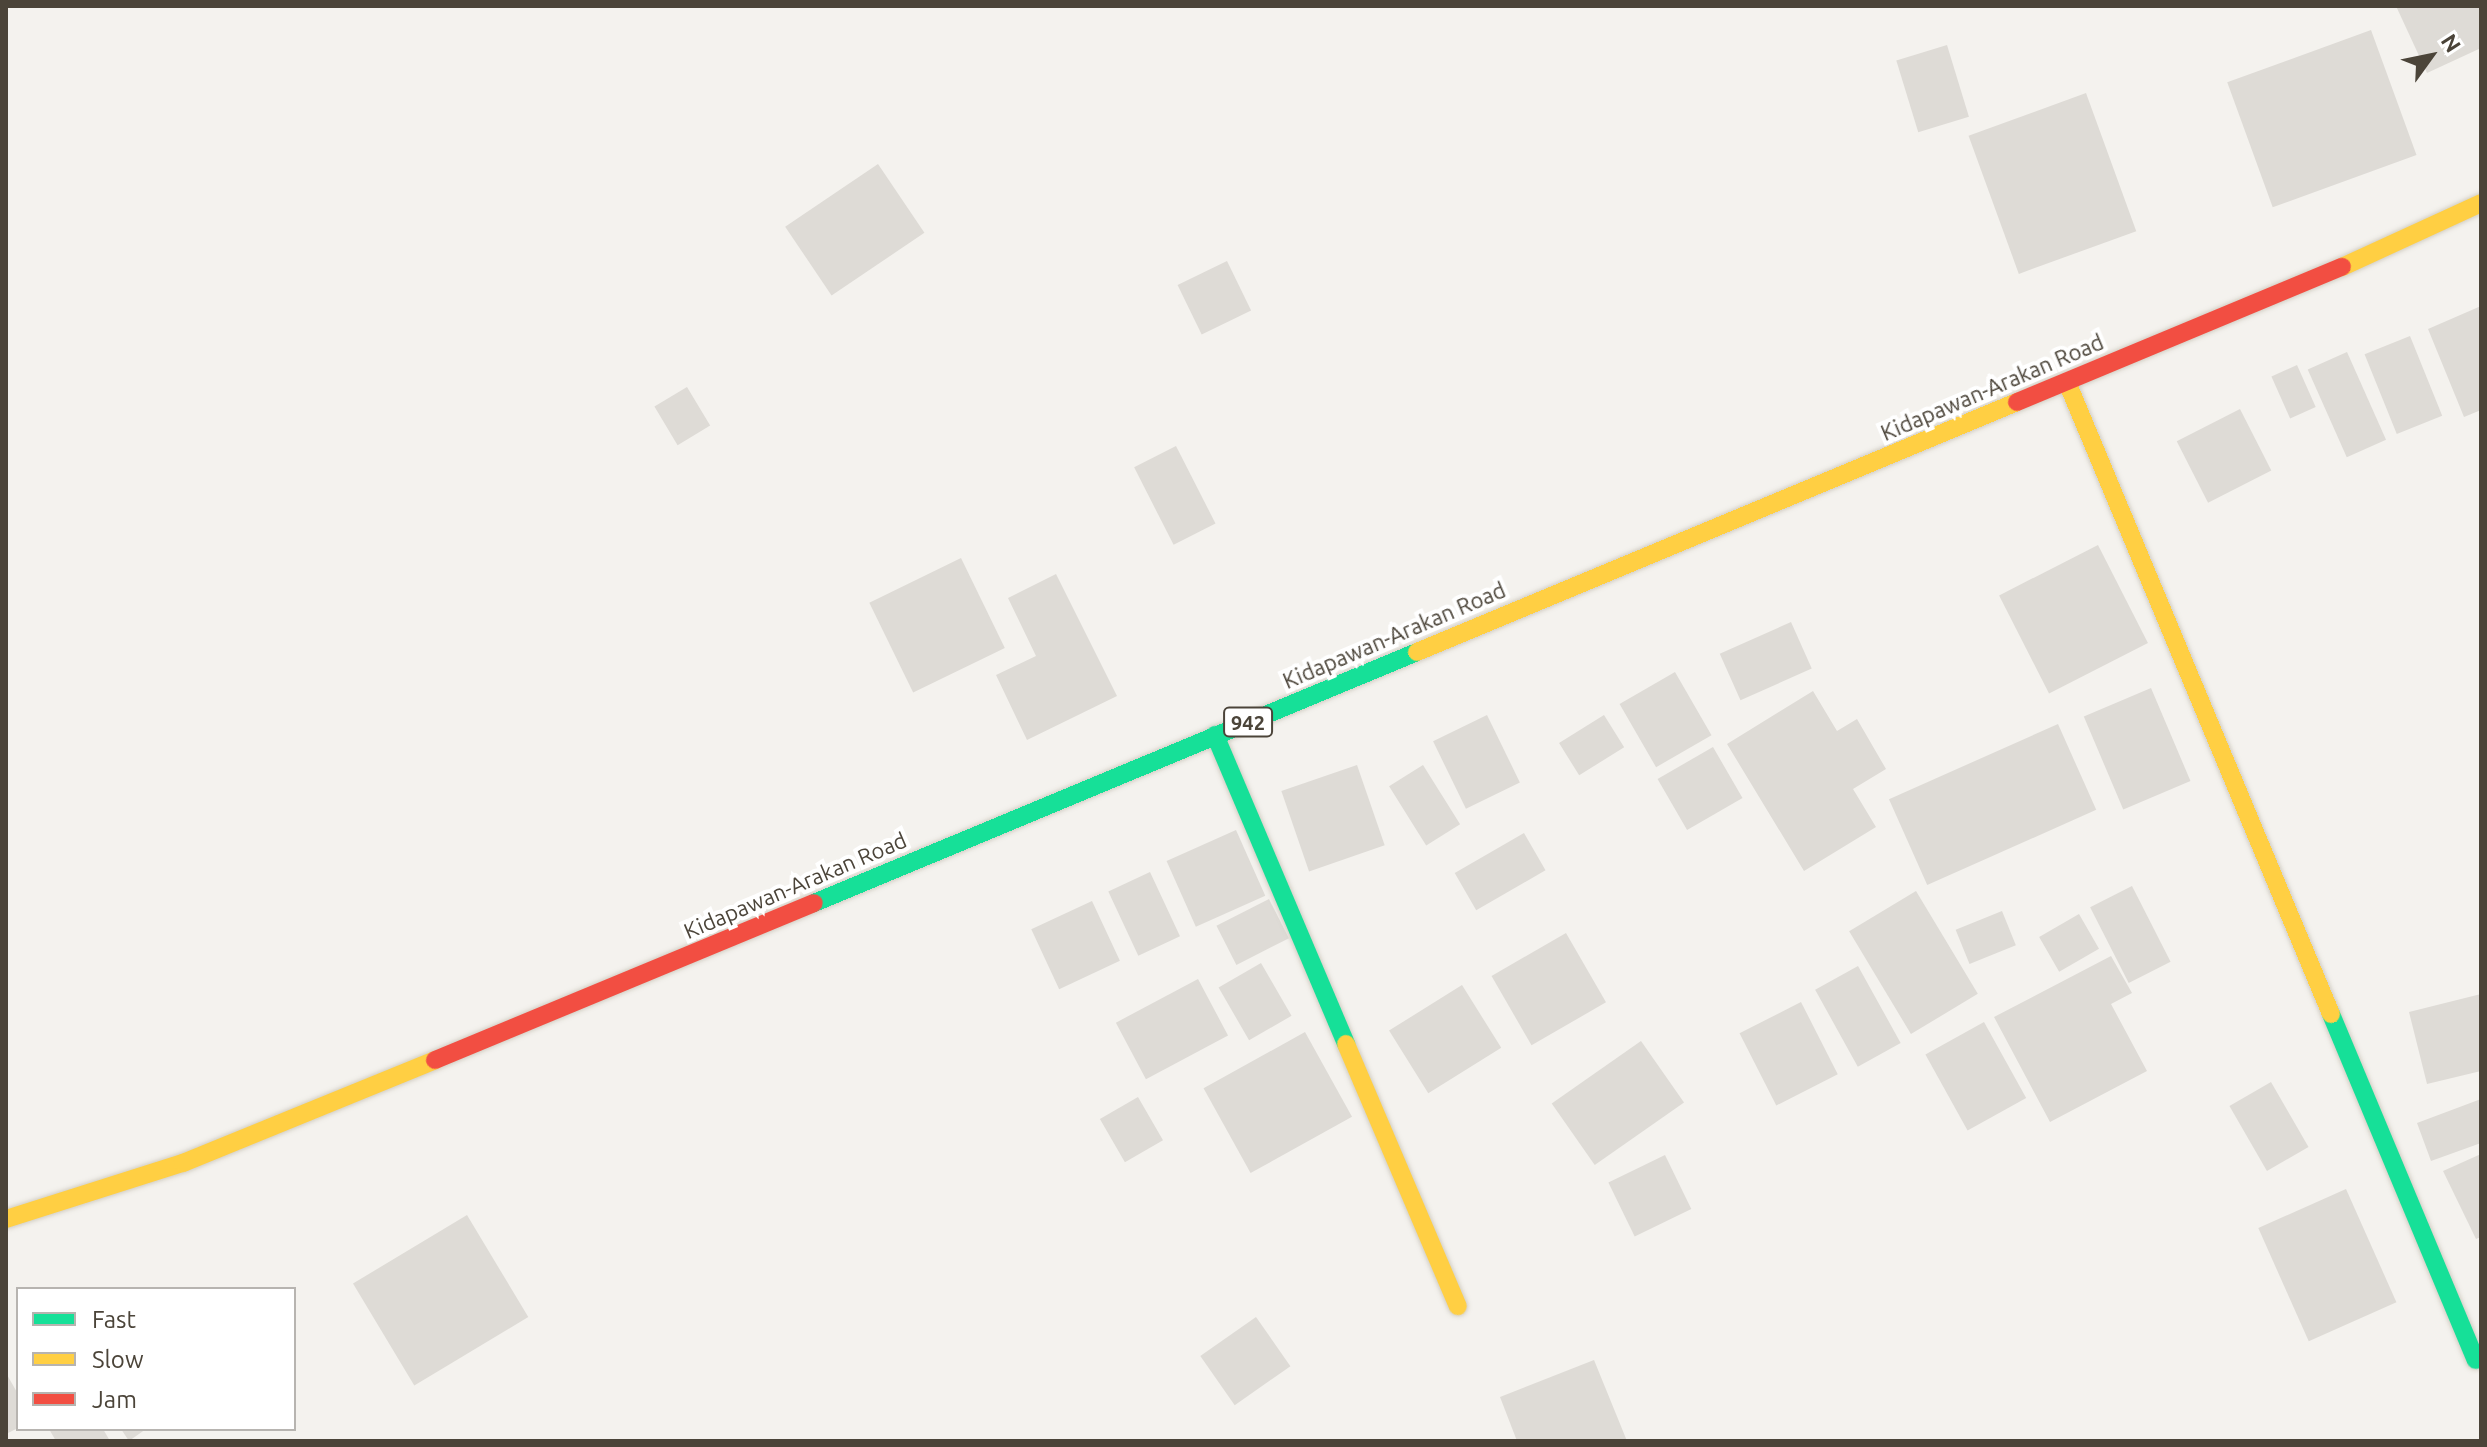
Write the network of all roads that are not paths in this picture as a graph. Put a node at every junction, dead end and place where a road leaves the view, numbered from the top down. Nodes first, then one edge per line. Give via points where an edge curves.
1 (2481, 203) edge
2 (2067, 382) junction
3 (1215, 735) junction
4 (6, 1219) edge
5 (1458, 1306) dead end
6 (2476, 1360) dead end

1 - 2 main road, Kidapawan-Arakan Road / 942
2 - 3 main road, Kidapawan-Arakan Road / 942
2 - 6 main road
3 - 4 main road, Kidapawan-Arakan Road / 942 via 212,1152
3 - 5 main road

